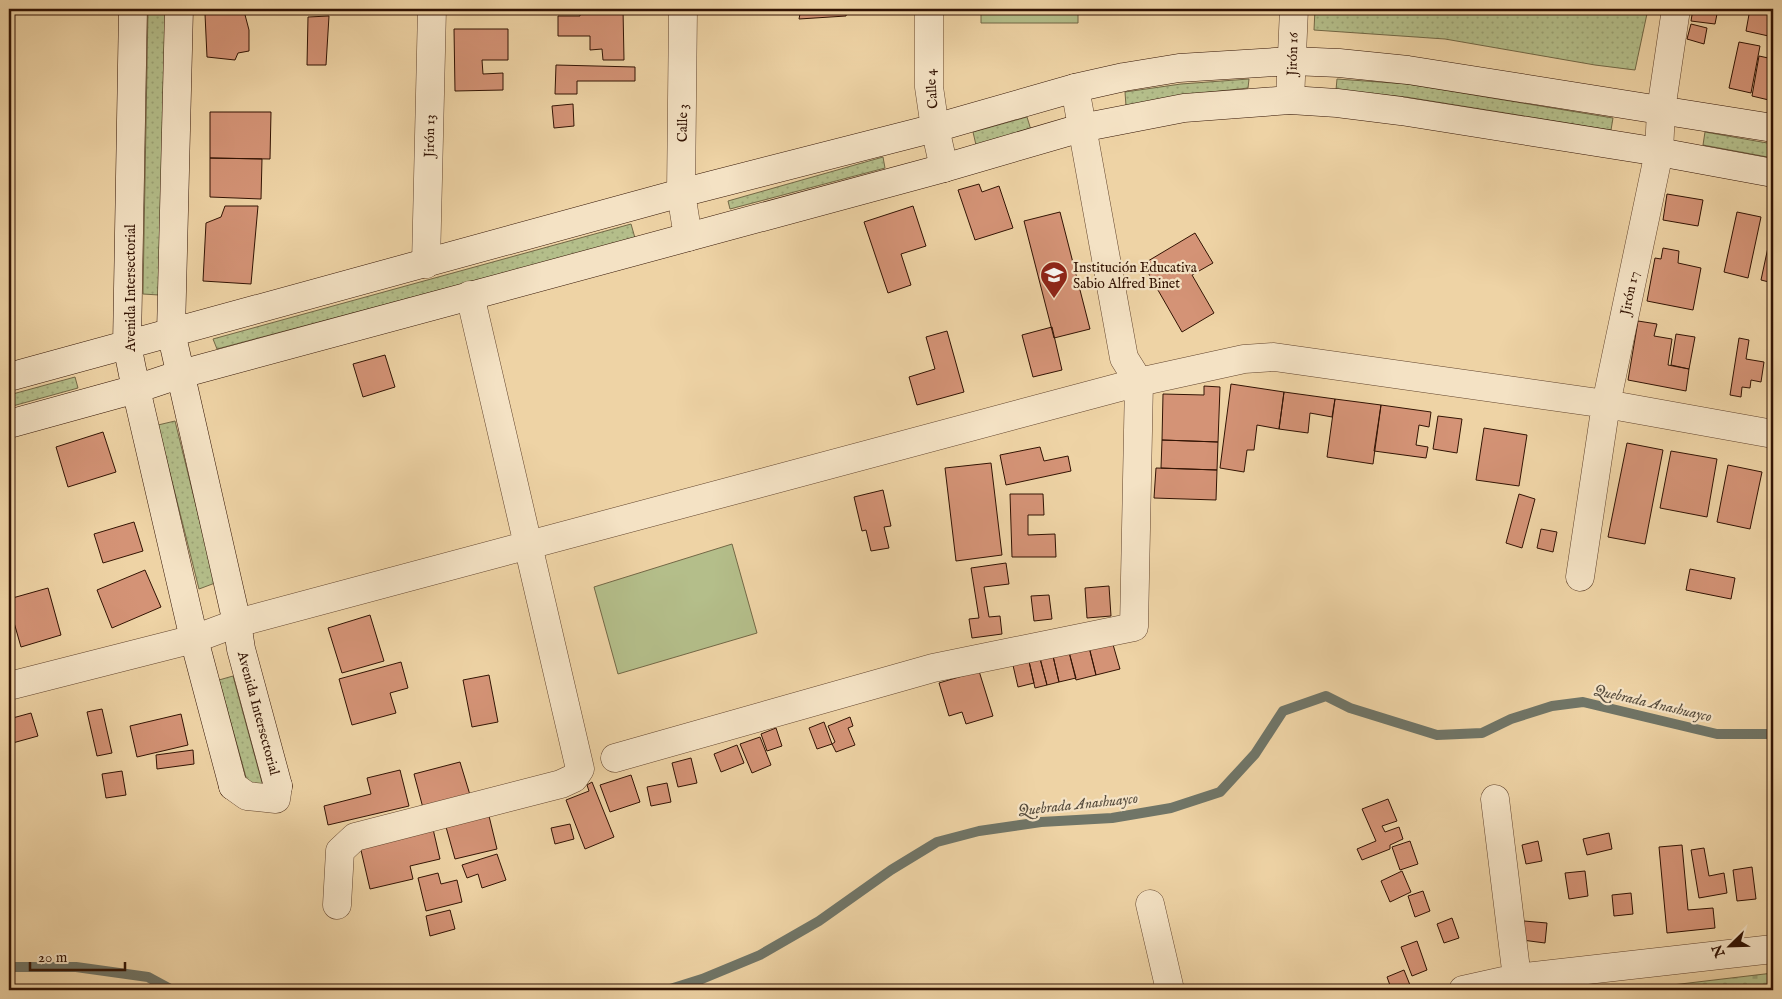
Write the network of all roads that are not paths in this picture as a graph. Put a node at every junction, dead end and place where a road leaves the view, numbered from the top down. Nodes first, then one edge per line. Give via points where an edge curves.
1 (133, 9) edge
2 (179, 9) edge
3 (432, 9) edge
4 (683, 9) edge
5 (929, 9) edge
6 (1294, 9) edge
7 (1676, 9) edge
8 (1292, 61) junction
9 (1075, 88) junction
10 (1290, 100) junction
11 (1661, 110) junction
12 (935, 128) junction
13 (1081, 128) junction
14 (1773, 128) edge
15 (1658, 152) junction
16 (944, 168) junction
17 (1773, 173) edge
18 (680, 194) junction
19 (688, 237) junction
20 (426, 264) junction
21 (470, 296) junction
22 (171, 332) junction
23 (127, 345) junction
24 (181, 374) junction
25 (9, 377) edge
26 (1139, 382) junction
27 (136, 389) junction
28 (1606, 404) junction
29 (9, 424) edge
30 (1773, 434) edge
31 (527, 545) junction
32 (1580, 577) dead end
33 (237, 623) junction
34 (194, 639) junction
35 (9, 686) edge
36 (614, 758) dead end
37 (1494, 799) dead end
38 (1150, 904) dead end
39 (337, 905) dead end
40 (1773, 949) edge
41 (1517, 978) junction
42 (1170, 990) edge
43 (1463, 990) edge

1 - 23 street, Avenida Intersectorial
2 - 22 street, Avenida Intersectorial
3 - 20 street, Jirón 13
4 - 18 street, Calle 3
5 - 12 street, Calle 4 via 929,87
6 - 8 street, Jirón 16
7 - 11 street, Jirón 17
8 - 9 street via 1179,68
8 - 10 street, Jirón 16
8 - 11 street via 1408,70
9 - 12 street
9 - 13 street
10 - 13 street via 1184,108
10 - 15 street via 1401,111
11 - 14 street
11 - 15 street, Jirón 17
12 - 16 street, Calle 4
12 - 18 street
13 - 16 street
13 - 26 street via 1124,358
15 - 17 street
15 - 28 street, Jirón 17
16 - 19 street
18 - 19 street, Calle 3
18 - 20 street
19 - 21 street
20 - 22 street
21 - 24 street
21 - 31 street
22 - 23 street
22 - 24 street, Avenida Intersectorial
23 - 25 street
23 - 27 street, Avenida Intersectorial
24 - 27 street
24 - 33 street, Avenida Intersectorial
26 - 28 street via 1244,359 1274,357
26 - 31 street
26 - 36 street via 1134,627 933,668
27 - 29 street
27 - 34 street, Avenida Intersectorial
28 - 30 street
28 - 32 street, Jirón 17
31 - 33 street
31 - 39 street via 580,769 574,778 561,784 355,838 340,851
33 - 34 street
33 - 34 street, Avenida Intersectorial via 278,786 276,799 247,796 233,786
34 - 35 street
37 - 41 street
38 - 42 street
40 - 41 street
41 - 43 street

